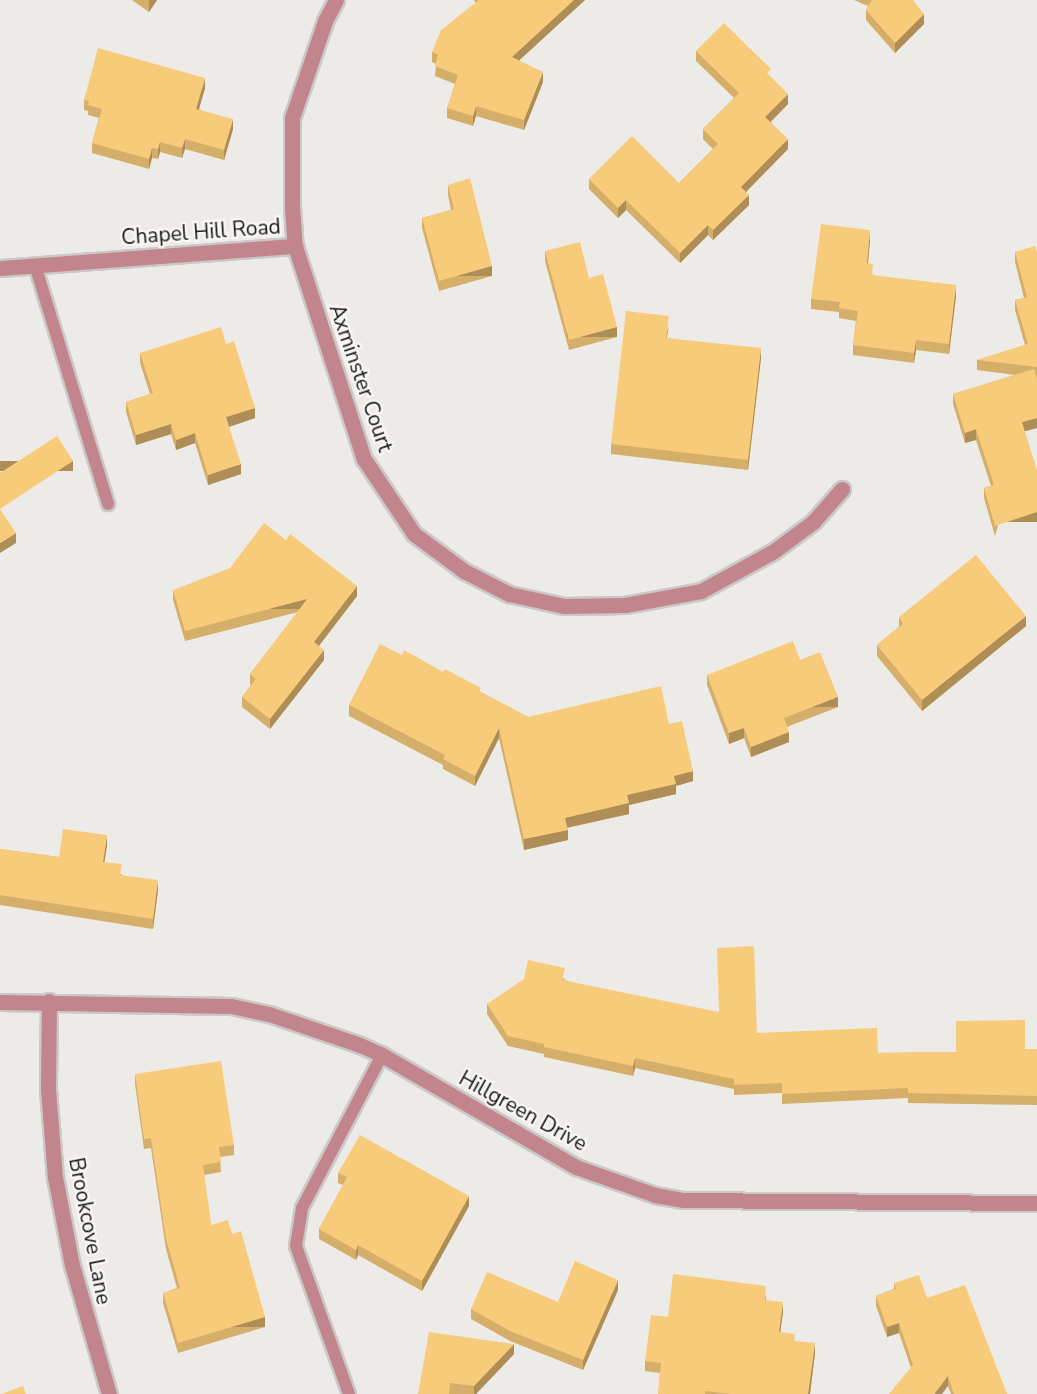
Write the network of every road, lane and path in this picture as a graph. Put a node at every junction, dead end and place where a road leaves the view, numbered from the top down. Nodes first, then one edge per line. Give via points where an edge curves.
1 (336, 0) edge
2 (295, 246) junction
3 (35, 265) junction
4 (0, 268) edge
5 (843, 489) dead end
6 (108, 504) dead end
7 (49, 1001) junction
8 (0, 1002) edge
9 (382, 1055) junction
10 (1037, 1203) edge
11 (110, 1394) edge
12 (349, 1394) edge

1 - 2 street, Chapel Hill Road via 292,117
2 - 3 street, Chapel Hill Road
2 - 5 street, Axminster Court via 364,459 414,534 464,571 509,594 564,606 615,605 701,591 774,551 813,522
3 - 4 street, Chapel Hill Road
3 - 6 lane
7 - 8 street, Hillgreen Drive
7 - 9 street, Hillgreen Drive via 231,1006 269,1014
7 - 11 street, Brookcove Lane via 48,1089 55,1177 72,1265
9 - 10 street, Hillgreen Drive via 576,1167 655,1195 684,1200
9 - 12 lane via 302,1208 296,1246

